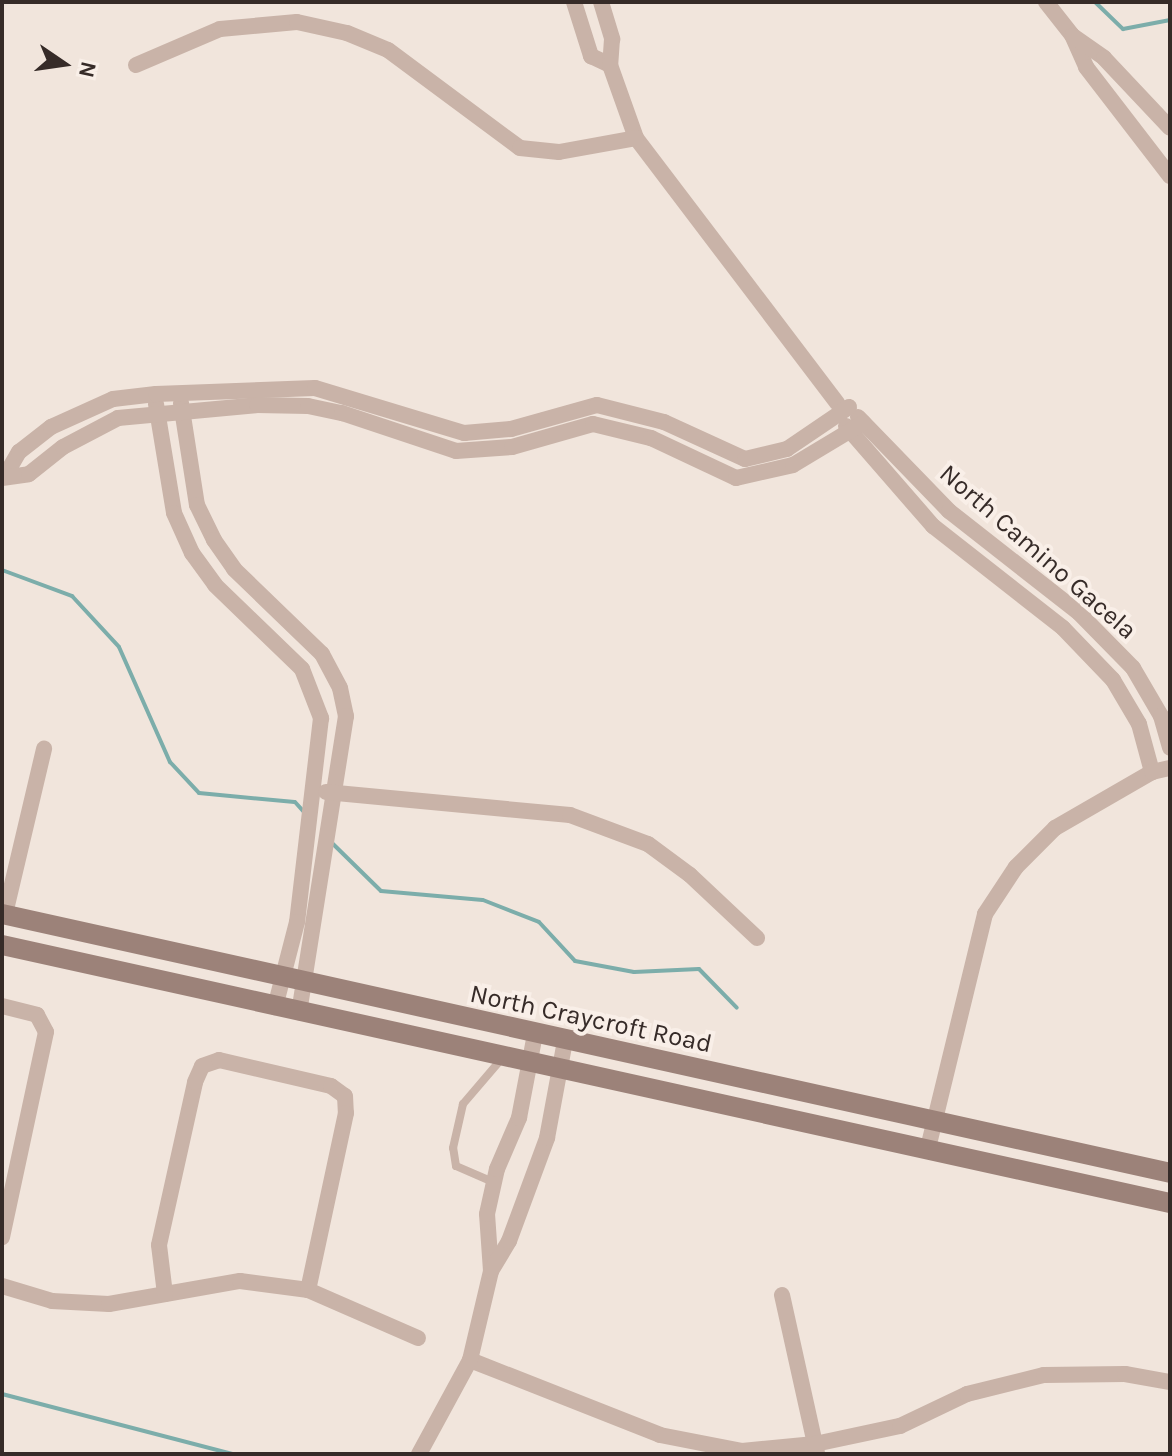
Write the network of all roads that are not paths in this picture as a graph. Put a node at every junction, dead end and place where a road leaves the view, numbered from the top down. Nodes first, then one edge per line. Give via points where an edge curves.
1 (574, 2) edge
2 (601, 2) edge
3 (1046, 2) edge
4 (1072, 35) junction
5 (136, 65) dead end
6 (610, 65) junction
7 (1170, 128) edge
8 (636, 138) junction
9 (1170, 176) edge
10 (181, 393) junction
11 (156, 394) junction
12 (841, 409) junction
13 (182, 411) junction
14 (157, 412) junction
15 (857, 428) junction
16 (4, 477) edge
17 (1031, 575) junction
18 (1011, 588) junction
19 (1170, 748) edge
20 (44, 749) dead end
21 (1170, 768) edge
22 (1152, 772) junction
23 (312, 791) junction
24 (335, 792) junction
25 (3, 914) edge
26 (757, 938) dead end
27 (2, 945) edge
28 (294, 979) junction
29 (2, 1006) edge
30 (275, 1007) junction
31 (299, 1012) junction
32 (535, 1034) junction
33 (565, 1041) junction
34 (504, 1056) junction
35 (529, 1062) junction
36 (559, 1069) junction
37 (935, 1121) junction
38 (928, 1148) junction
39 (1170, 1173) edge
40 (493, 1182) junction
41 (1170, 1203) edge
42 (2, 1237) edge
43 (491, 1271) junction
44 (2, 1286) edge
45 (308, 1290) junction
46 (165, 1294) junction
47 (782, 1295) dead end
48 (418, 1338) dead end
49 (470, 1360) junction
50 (1170, 1382) edge
51 (816, 1449) edge
52 (419, 1454) edge

1 - 6 street, North Camino Gacela via 591,56
2 - 6 street, North Camino Gacela via 612,39
3 - 4 street
4 - 7 street via 1104,58
4 - 9 street via 1086,67
5 - 8 street via 220,29 297,22 347,33 388,50 520,148 559,152
6 - 8 street, North Camino Gacela
8 - 12 street, North Camino Gacela
10 - 11 street
10 - 12 street via 315,388 464,433 511,429 597,405 664,422 745,459 787,449
10 - 13 street
11 - 14 street
11 - 16 street via 113,399 51,427 19,452
12 - 15 street, North Camino Gacela
13 - 14 street
13 - 15 street via 308,406 456,451 512,447 593,424 651,438 736,478 793,465
13 - 24 street via 197,505 214,540 234,569 322,654 340,688 346,716
14 - 16 street via 99,426 29,474
14 - 23 street via 174,513 192,553 215,585 302,669 316,697 321,718
15 - 17 street, North Camino Gacela via 949,511
15 - 18 street, North Camino Gacela via 933,526
17 - 18 street
17 - 19 street, North Camino Gacela via 1079,613 1133,668 1161,716
18 - 22 street, North Camino Gacela via 1063,628 1113,680 1139,724
20 - 25 street
21 - 22 street
22 - 37 street via 1055,828 1016,867 985,914
23 - 24 street
23 - 28 street
24 - 26 street via 570,815 648,844
24 - 28 street
25 - 28 main road, North Craycroft Road
27 - 30 main road, North Craycroft Road
28 - 30 street
28 - 31 street
28 - 32 main road, North Craycroft Road
29 - 42 street via 37,1015 46,1032
30 - 31 main road, North Craycroft Road
31 - 34 main road, North Craycroft Road
32 - 33 main road, North Craycroft Road
32 - 35 street
33 - 36 street
33 - 37 main road, North Craycroft Road
34 - 35 main road, North Craycroft Road
34 - 40 lane via 463,1104 453,1148 456,1166
35 - 36 main road, North Craycroft Road
35 - 40 street via 519,1118
36 - 38 main road, North Craycroft Road
36 - 43 street via 547,1138 509,1241
37 - 38 street
37 - 39 main road, North Craycroft Road
38 - 41 main road, North Craycroft Road
40 - 43 street via 486,1233
43 - 49 street
44 - 46 street via 52,1301 109,1304
45 - 46 street via 240,1281
45 - 46 street via 346,1113 345,1096 331,1086 219,1060 202,1066 195,1082 159,1245
45 - 48 street
47 - 51 street
49 - 51 street via 660,1435 742,1451
49 - 52 street
50 - 51 street via 1125,1374 1044,1375 967,1394 900,1426

